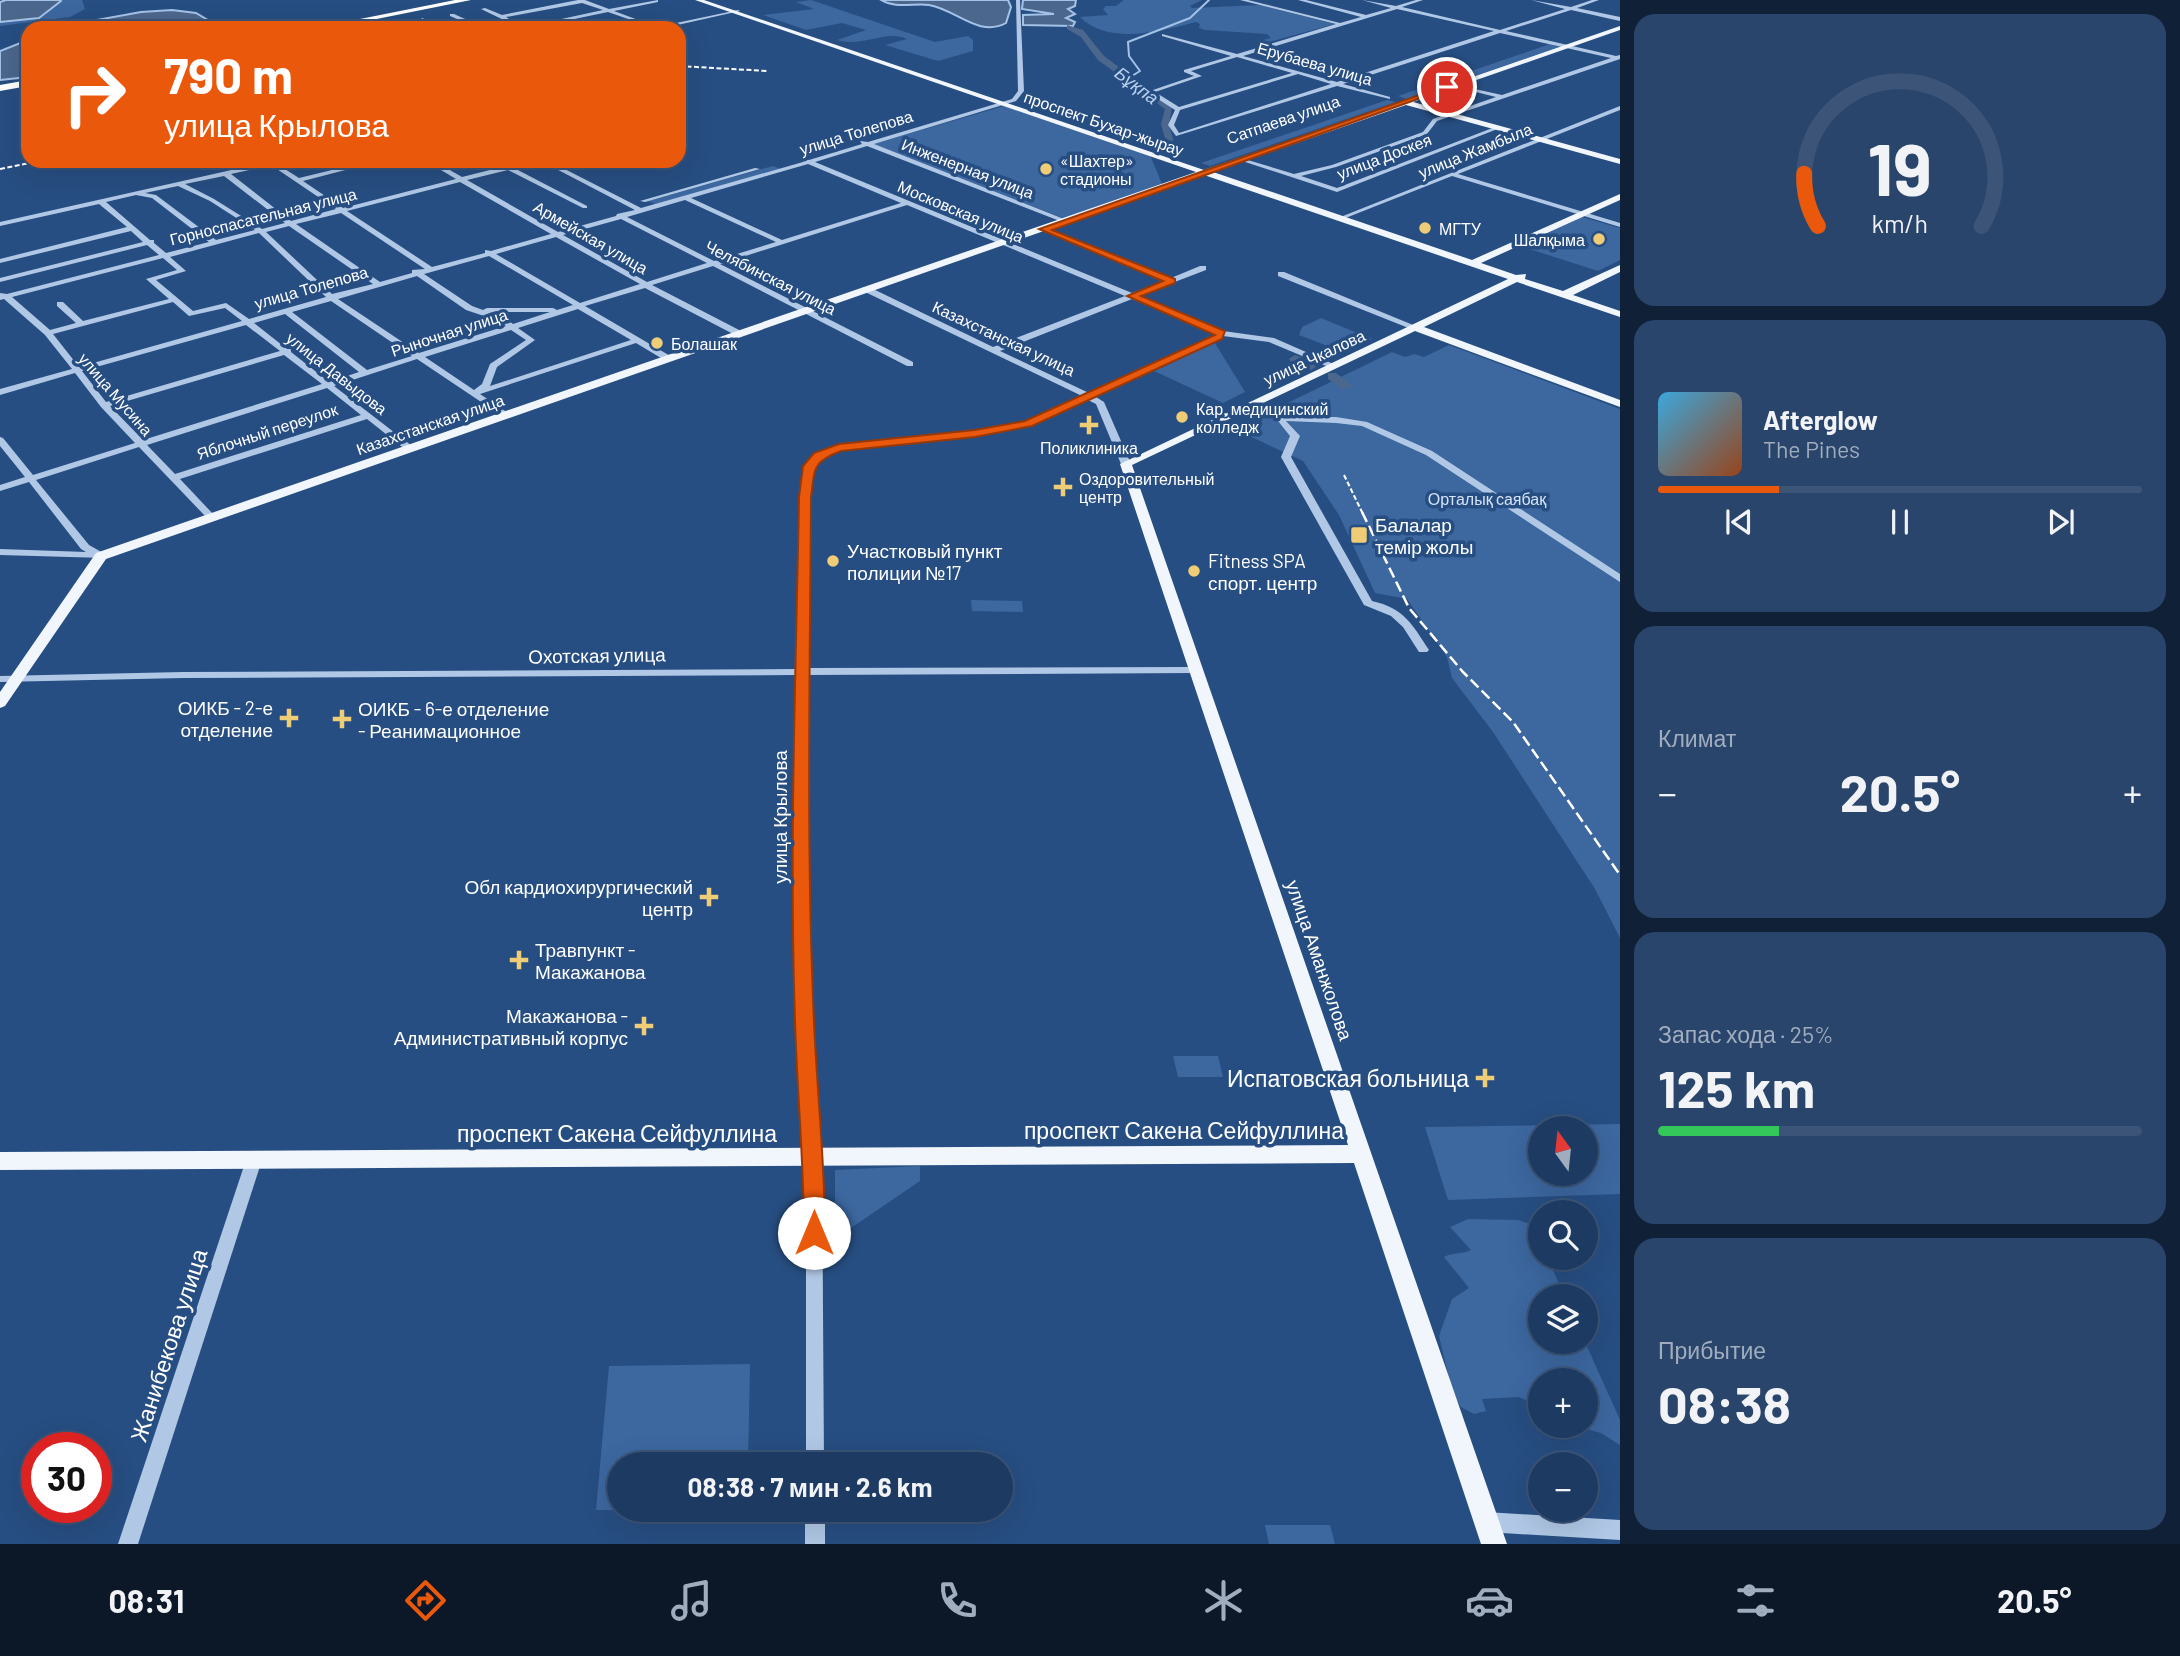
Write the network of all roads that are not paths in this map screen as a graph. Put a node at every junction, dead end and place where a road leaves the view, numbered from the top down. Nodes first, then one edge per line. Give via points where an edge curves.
1 (467, 0) edge
2 (582, 0) edge
3 (698, 0) edge
4 (706, 0) edge
5 (1018, 0) edge
6 (1242, 0) edge
7 (1300, 0) edge
8 (1364, 0) edge
9 (1421, 0) edge
10 (1534, 0) edge
11 (1597, 0) edge
12 (656, 1) edge
13 (1395, 7) junction
14 (1570, 8) junction
15 (482, 9) dead end
16 (609, 11) junction
17 (736, 11) junction
18 (452, 15) dead end
19 (1365, 16) junction
20 (501, 17) junction
21 (1620, 19) edge
22 (356, 21) edge
23 (466, 21) edge
24 (510, 21) edge
25 (560, 21) edge
26 (636, 21) edge
27 (686, 22) edge
28 (1338, 23) junction
29 (1620, 28) edge
30 (1501, 32) junction
31 (1164, 35) dead end
32 (1550, 43) junction
33 (1566, 47) junction
34 (1235, 55) junction
35 (1619, 58) edge
36 (1297, 73) junction
37 (21, 84) edge
38 (1339, 85) junction
39 (1454, 85) junction
40 (1422, 86) dead end
41 (0, 88) edge
42 (1502, 97) junction
43 (1388, 98) junction
44 (1401, 98) junction
45 (1006, 101) junction
46 (1366, 105) dead end
47 (1620, 108) edge
48 (1178, 109) junction
49 (1605, 114) junction
50 (1450, 115) junction
51 (1620, 118) edge
52 (1497, 128) junction
53 (1178, 135) joint
54 (1539, 139) junction
55 (862, 142) junction
56 (798, 158) junction
57 (1239, 159) junction
58 (807, 162) junction
59 (1620, 162) edge
60 (1195, 165) junction
61 (248, 168) edge
62 (284, 168) edge
63 (349, 168) edge
64 (442, 168) edge
65 (504, 168) edge
66 (510, 168) edge
67 (557, 168) edge
68 (575, 168) edge
69 (1209, 172) junction
70 (225, 173) junction
71 (1451, 174) junction
72 (1294, 176) junction
73 (462, 179) junction
74 (300, 180) junction
75 (1180, 182) junction
76 (177, 183) junction
77 (155, 192) junction
78 (1620, 197) edge
79 (685, 198) junction
80 (100, 201) junction
81 (642, 201) junction
82 (906, 203) junction
83 (653, 206) junction
84 (584, 207) dead end
85 (345, 209) junction
86 (633, 209) junction
87 (1583, 214) junction
88 (619, 215) junction
89 (1343, 217) junction
90 (1067, 222) junction
91 (0, 224) edge
92 (290, 224) junction
93 (1620, 225) edge
94 (133, 228) junction
95 (1044, 229) junction
96 (262, 232) junction
97 (556, 233) junction
98 (214, 242) junction
99 (782, 242) junction
100 (150, 243) junction
101 (1002, 244) junction
102 (488, 252) junction
103 (166, 255) junction
104 (0, 261) edge
105 (1476, 262) junction
106 (713, 263) junction
107 (1203, 268) dead end
108 (1620, 268) edge
109 (429, 269) junction
110 (415, 272) junction
111 (1281, 274) dead end
112 (1520, 277) junction
113 (0, 281) edge
114 (1172, 281) junction
115 (377, 283) junction
116 (648, 286) junction
117 (866, 289) junction
118 (1568, 294) junction
119 (2, 295) edge
120 (330, 296) junction
121 (1132, 296) junction
122 (174, 300) junction
123 (60, 304) dead end
124 (583, 306) junction
125 (469, 308) junction
126 (1620, 308) edge
127 (285, 310) junction
128 (570, 310) junction
129 (806, 311) junction
130 (1620, 314) edge
131 (248, 320) junction
132 (81, 324) junction
133 (510, 327) junction
134 (1414, 327) junction
135 (48, 333) junction
136 (1221, 333) junction
137 (740, 334) junction
138 (638, 340) junction
139 (994, 350) junction
140 (288, 351) junction
141 (419, 356) junction
142 (669, 359) junction
143 (911, 365) dead end
144 (1334, 366) junction
145 (75, 370) junction
146 (367, 374) junction
147 (329, 386) junction
148 (0, 392) edge
149 (476, 393) junction
150 (1092, 397) junction
151 (1620, 404) edge
152 (104, 405) junction
153 (1251, 405) junction
154 (505, 415) junction
155 (368, 416) junction
156 (1278, 416) junction
157 (0, 440) edge
158 (140, 445) junction
159 (409, 448) junction
160 (1126, 464) junction
161 (175, 477) junction
162 (32, 478) junction
163 (0, 488) edge
164 (210, 516) junction
165 (0, 552) edge
166 (101, 556) junction
167 (1620, 579) edge
168 (1423, 650) dead end
169 (1194, 670) junction
170 (802, 671) junction
171 (16, 679) junction
172 (0, 680) edge
173 (0, 703) edge
174 (1360, 1154) junction
175 (814, 1156) junction
176 (254, 1160) junction
177 (0, 1161) edge
178 (815, 1452) edge
179 (815, 1522) edge
180 (1620, 1530) edge
181 (1490, 1533) edge
182 (128, 1544) edge
183 (815, 1544) edge

1 - 22 highway
2 - 16 street
2 - 20 street
3 - 17 main road, проспект Бухар-жырау
4 - 17 main road, проспект Бухар-жырау
5 - 45 street via 1021,92
6 - 28 street
7 - 19 street
8 - 13 street
9 - 13 street
10 - 14 street
11 - 14 street
12 - 16 street
13 - 19 street
13 - 30 street
14 - 21 street
14 - 30 street
15 - 20 street
16 - 25 street
16 - 26 street
17 - 27 street
17 - 45 main road, проспект Бухар-жырау
18 - 23 street
19 - 28 street
20 - 24 street
21 - 32 main road
28 - 34 street
29 - 33 main road, Сатпаева улица
30 - 32 street
30 - 38 street
31 - 34 street, Ерубаева улица
32 - 33 street
32 - 40 main road
33 - 35 street
33 - 39 main road, Сатпаева улица
34 - 36 street, Ерубаева улица
34 - 48 street via 1186,71 1199,76 1150,92
35 - 42 street
36 - 38 street, Ерубаева улица
36 - 48 street
37 - 41 highway
38 - 43 street, Ерубаева улица
38 - 53 street
39 - 42 street
39 - 44 main road, Сатпаева улица
42 - 50 street
43 - 44 main road, Ерубаева улица
43 - 46 main road, Сатпаева улица
44 - 50 main road, Ерубаева улица
44 - 57 main road, Сатпаева улица
45 - 55 street, улица Толепова
45 - 60 main road, проспект Бухар-жырау
47 - 49 street, улица Жамбыла
48 - 53 street via 1171,125
49 - 51 street
49 - 54 street, улица Жамбыла
50 - 52 main road, Ерубаева улица
50 - 72 street via 1435,120 1425,133
52 - 54 main road, Ерубаева улица
52 - 72 street, улица Доскея via 1337,190
54 - 59 main road, Ерубаева улица
54 - 71 street, улица Жамбыла
55 - 56 street, улица Толепова
55 - 58 street, улица Толепова
55 - 90 street, Инженерная улица
56 - 58 street, Московская улица
56 - 81 street, улица Толепова
57 - 69 main road, Сатпаева улица
57 - 72 street, улица Доскея
58 - 79 street, улица Толепова
58 - 82 street, Московская улица
60 - 69 main road, проспект Бухар-жырау
60 - 75 main road
61 - 70 street
62 - 74 street
63 - 74 street
64 - 73 street, Армейская улица
65 - 73 street, Горноспасательная улица
66 - 84 street
67 - 86 street
68 - 81 street
69 - 75 main road, Казахстанская улица
69 - 89 main road, проспект Бухар-жырау
70 - 76 street
70 - 92 street
71 - 87 street
71 - 89 street, улица Жамбыла
73 - 85 street, Горноспасательная улица
73 - 97 street, Армейская улица
74 - 85 street
75 - 90 main road, Казахстанская улица
76 - 77 street
76 - 96 street
77 - 80 street
77 - 98 street
78 - 87 main road
79 - 83 street, улица Толепова
79 - 99 street
80 - 91 street
80 - 94 street
81 - 83 street
81 - 86 street, улица Толепова
82 - 99 street, Рыночная улица
82 - 101 street, Московская улица
83 - 86 street, улица Толепова
85 - 92 street, Горноспасательная улица
85 - 109 street
86 - 88 street, улица Толепова
87 - 93 street
87 - 105 main road
88 - 97 street, улица Толепова
88 - 106 street, Челябинская улица
89 - 105 main road, проспект Бухар-жырау
90 - 95 main road, Казахстанская улица
92 - 96 street, Горноспасательная улица
92 - 115 street
94 - 100 street
94 - 104 street
95 - 101 main road, Казахстанская улица
95 - 114 street
96 - 98 street, Горноспасательная улица
96 - 120 street
97 - 102 street, улица Толепова
97 - 116 street, Армейская улица
98 - 103 street, Горноспасательная улица
99 - 106 street, Рыночная улица
100 - 103 street
100 - 113 street, Горноспасательная улица
101 - 117 main road, Казахстанская улица
101 - 121 street, Московская улица
102 - 109 street, улица Толепова
102 - 124 street
103 - 119 street, Горноспасательная улица
103 - 122 street, улица Давыдова via 183,271 150,279
105 - 112 main road, проспект Бухар-жырау
106 - 116 street, Рыночная улица
106 - 129 street, Челябинская улица
107 - 114 street
108 - 118 main road
109 - 110 street, улица Толепова
110 - 115 street, улица Толепова
110 - 125 street
111 - 134 street
112 - 118 main road, проспект Бухар-жырау
112 - 134 main road, улица Чкалова
114 - 121 street
115 - 120 street, улица Толепова
116 - 124 street, Рыночная улица
116 - 137 street, Армейская улица
117 - 129 main road, Казахстанская улица
117 - 139 street, Казахстанская улица
118 - 126 main road, проспект Бухар-жырау
118 - 130 main road, проспект Бухар-жырау
119 - 135 street, улица Мусина
120 - 127 street, улица Толепова
120 - 141 street
121 - 136 street, Московская улица
121 - 139 street
122 - 131 street, улица Давыдова via 192,314 226,305
122 - 132 street
123 - 132 street
124 - 128 street, Рыночная улица
124 - 138 street
125 - 128 street
125 - 133 street via 499,318
127 - 131 street, улица Толепова
127 - 146 street
128 - 133 street, Рыночная улица
129 - 137 main road, Казахстанская улица
129 - 143 street, Челябинская улица
131 - 140 street, улица Давыдова
131 - 145 street, улица Толепова
132 - 135 street
133 - 141 street, Рыночная улица
133 - 149 street via 531,340 493,366 486,385
134 - 144 main road, улица Чкалова
134 - 151 main road
135 - 145 street, улица Мусина
136 - 144 street, Московская улица via 1271,340
136 - 150 street
137 - 142 main road, Казахстанская улица
138 - 142 street
138 - 149 street
139 - 150 street, Казахстанская улица
140 - 147 street, улица Давыдова
140 - 152 street
141 - 146 street, Рыночная улица
141 - 149 street
142 - 154 main road, Казахстанская улица
144 - 153 main road, улица Чкалова
145 - 148 street, улица Толепова
145 - 152 street, улица Мусина
146 - 147 street, Рыночная улица
147 - 155 street, улица Давыдова
147 - 158 street, Рыночная улица
149 - 154 street
150 - 160 street, улица Аманжолова via 1104,406
150 - 170 street, улица Крылова via 1014,427 839,448 815,458 809,466 805,497
152 - 158 street, улица Мусина
153 - 156 street
153 - 160 main road, улица Чкалова
154 - 159 main road, Казахстанская улица
155 - 159 street, улица Давыдова
155 - 161 street, Яблочный переулок
156 - 167 street via 1364,424 1429,453
156 - 168 street via 1295,436 1286,457 1368,603 1399,614
157 - 162 street
158 - 161 street, улица Мусина
158 - 162 street, Рыночная улица
159 - 164 main road, Казахстанская улица
160 - 169 main road, улица Аманжолова
161 - 164 street, улица Мусина
162 - 163 street, Рыночная улица
162 - 166 street via 85,547
164 - 166 main road, Казахстанская улица
165 - 166 street, Казахстанская улица
166 - 171 main road
169 - 170 street, Охотская улица
169 - 174 main road, улица Аманжолова
170 - 171 street, Охотская улица
170 - 175 street, улица Крылова via 804,1023
171 - 172 street, Охотская улица
171 - 173 main road
174 - 175 main road, проспект Сакена Сейфуллина
174 - 181 main road, улица Аманжолова
175 - 176 main road, проспект Сакена Сейфуллина
175 - 178 street, улица Крылова
176 - 177 main road, проспект Сакена Сейфуллина
176 - 182 street, Жанибекова улица
179 - 183 street
180 - 181 street

